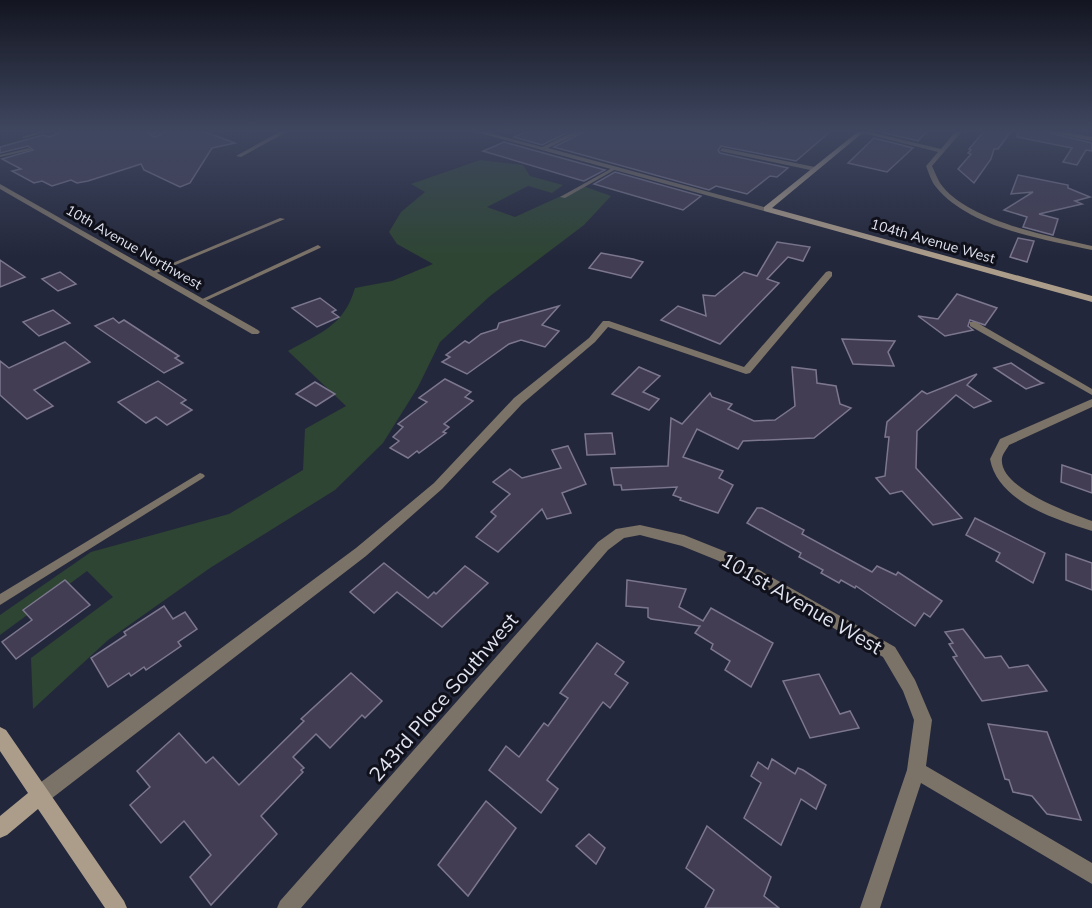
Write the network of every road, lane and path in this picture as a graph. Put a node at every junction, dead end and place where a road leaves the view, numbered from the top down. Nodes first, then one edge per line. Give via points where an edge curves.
1 (608, 172) edge
2 (632, 172) edge
3 (811, 172) edge
4 (931, 172) edge
5 (0, 187) edge
6 (563, 196) dead end
7 (767, 209) junction
8 (282, 219) dead end
9 (318, 248) dead end
10 (1092, 248) edge
11 (152, 273) junction
12 (829, 274) dead end
13 (1092, 299) edge
14 (201, 301) junction
15 (973, 324) dead end
16 (255, 332) dead end
17 (1092, 392) edge
18 (1092, 403) edge
19 (200, 476) dead end
20 (1092, 526) edge
21 (640, 530) joint
22 (0, 600) edge
23 (0, 736) edge
24 (916, 770) junction
25 (40, 795) junction
26 (0, 828) edge
27 (1092, 873) edge
28 (117, 908) edge
29 (287, 908) edge
30 (870, 908) edge

1 - 6 lane
2 - 7 street
3 - 7 street
4 - 10 street via 946,195 994,221
5 - 11 street, 10th Avenue Northwest
7 - 13 street, 104th Avenue West
8 - 11 lane
9 - 14 lane
11 - 14 street, 10th Avenue Northwest
12 - 25 street via 746,371 606,323 592,340 518,401 438,486 361,552
14 - 16 street, 10th Avenue Northwest
15 - 17 lane
18 - 20 street via 1004,442 996,459 1001,476 1024,496
19 - 22 lane
21 - 24 street, 101st Avenue West via 724,557 888,652 909,686 923,720
21 - 29 street, 243rd Place Southwest via 621,533 603,546
23 - 25 street
24 - 27 street
24 - 30 street, 101st Avenue West
25 - 26 street
25 - 28 street

